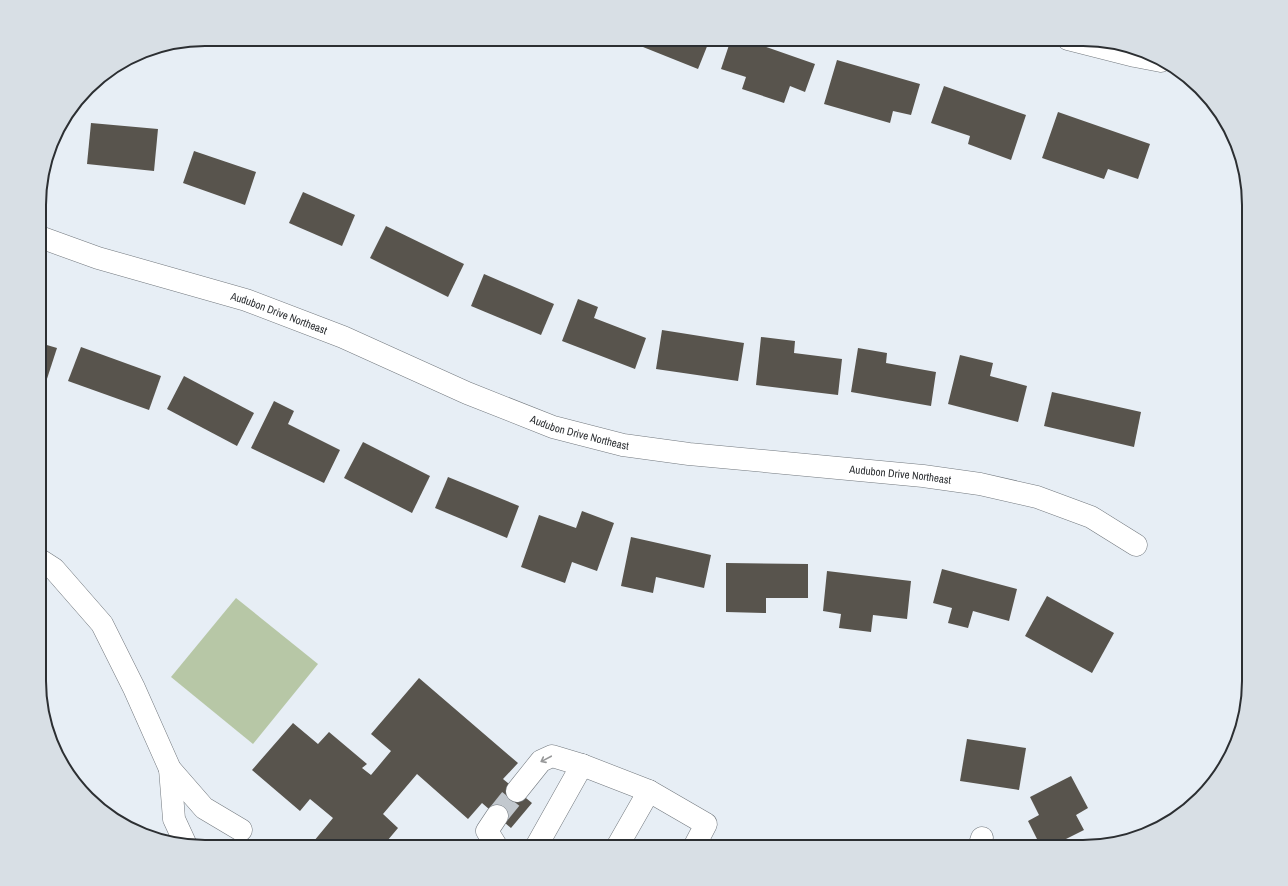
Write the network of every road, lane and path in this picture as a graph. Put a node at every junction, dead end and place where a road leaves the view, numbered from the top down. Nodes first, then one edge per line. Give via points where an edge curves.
1 (1097, 46) edge
2 (1143, 57) edge
3 (46, 239) edge
4 (1136, 545) dead end
5 (46, 564) edge
6 (582, 765) junction
7 (170, 769) junction
8 (517, 791) tunnel mouth
9 (649, 791) junction
10 (497, 816) tunnel mouth
11 (241, 830) dead end
12 (183, 839) edge
13 (493, 840) edge
14 (540, 840) edge
15 (621, 840) edge
16 (698, 840) edge

1 - 2 street
3 - 4 street, Audubon Drive Northeast via 98,258 246,300 343,337 467,393 553,427 623,445 689,454 923,476 980,484 1037,497 1091,517
5 - 7 street via 54,569 102,624
6 -> 8 street via 552,756 541,761
6 - 9 street
6 - 14 street
7 - 11 street via 204,808
7 - 12 street via 174,819
9 - 15 street
9 - 16 street via 706,824
10 - 13 street via 488,831

